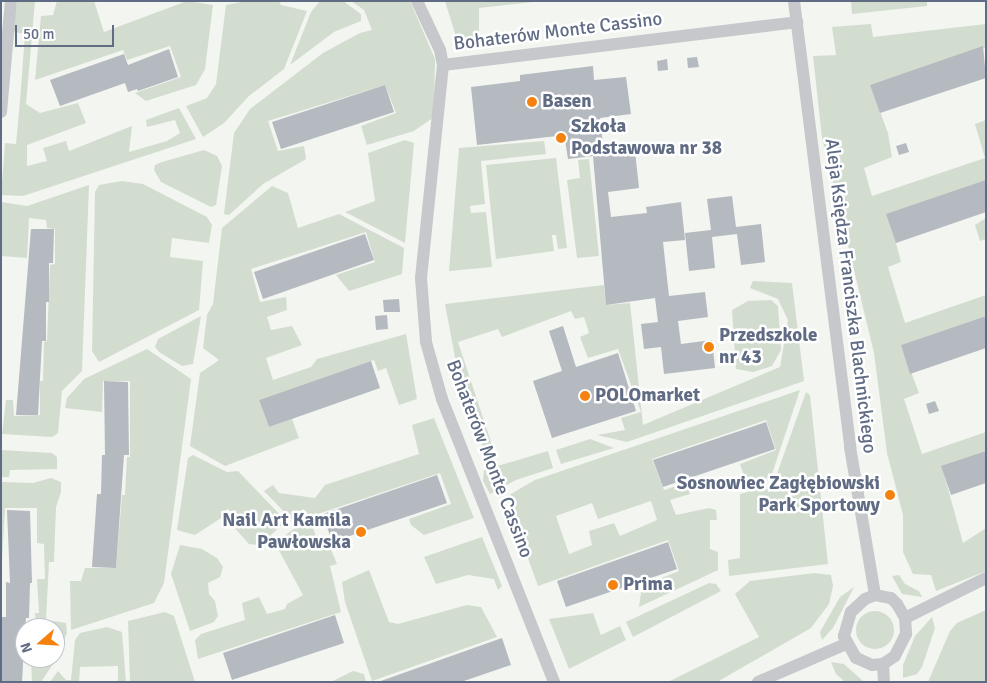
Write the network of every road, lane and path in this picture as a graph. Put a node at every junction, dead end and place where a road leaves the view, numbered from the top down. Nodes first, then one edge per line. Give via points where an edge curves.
1 (11, 1) edge
2 (417, 1) edge
3 (794, 1) edge
4 (797, 22) junction
5 (443, 65) junction
6 (1, 112) edge
7 (986, 578) edge
8 (875, 595) junction
9 (905, 618) junction
10 (846, 644) junction
11 (883, 664) junction
12 (554, 682) edge
13 (758, 682) edge
14 (884, 682) edge

1 - 6 street
2 - 5 street, Bohaterów Monte Cassino via 440,50
3 - 4 street, Aleja Księdza Franciszka Blachnickiego
4 - 5 street, Bohaterów Monte Cassino
4 - 8 street, Aleja Księdza Franciszka Blachnickiego via 850,447
5 - 12 street, Bohaterów Monte Cassino via 421,278 426,342 442,399
7 - 9 street
8 - 9 street via 891,598
8 - 10 street via 865,599 851,612 844,628
9 - 11 street via 904,642 896,656
10 - 11 street via 862,663
10 - 13 street
11 - 14 street

